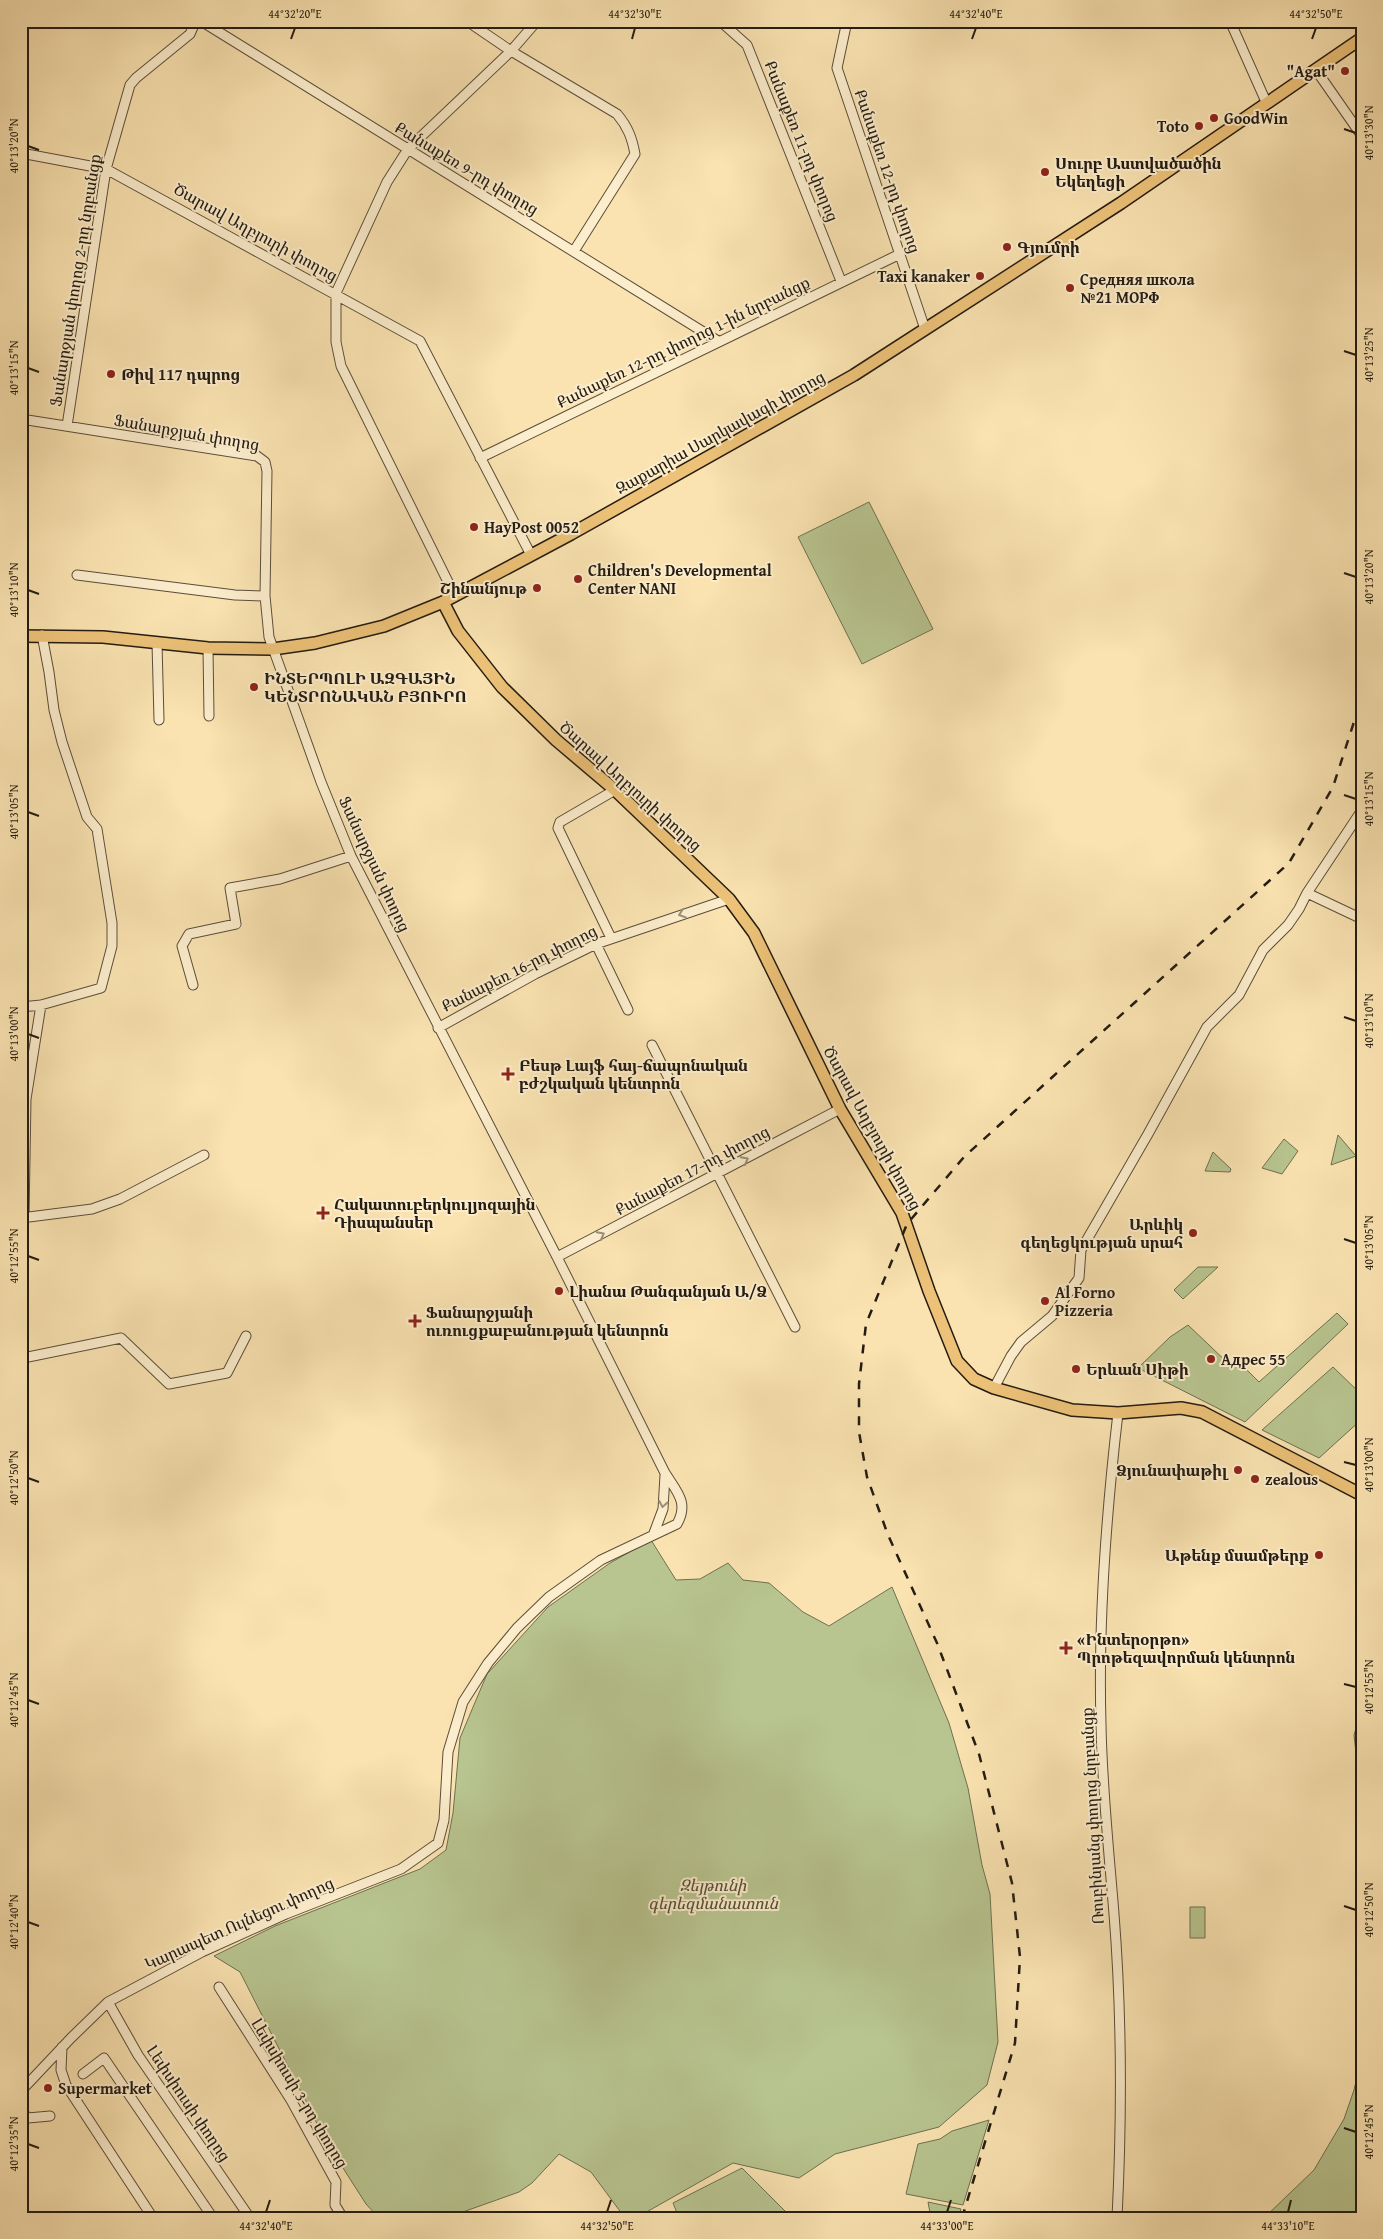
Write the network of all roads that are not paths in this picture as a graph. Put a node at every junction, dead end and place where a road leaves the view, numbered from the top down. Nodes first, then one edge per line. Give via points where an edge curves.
1 (193, 21) edge
2 (201, 21) edge
3 (467, 21) edge
4 (537, 21) edge
5 (720, 21) edge
6 (847, 21) edge
7 (1230, 21) edge
8 (1362, 38) edge
9 (511, 51) junction
10 (1316, 70) junction
11 (1266, 104) junction
12 (1362, 136) edge
13 (408, 150) junction
14 (21, 153) edge
15 (106, 168) junction
16 (574, 250) junction
17 (900, 254) junction
18 (841, 281) junction
19 (336, 293) junction
20 (925, 329) junction
21 (718, 341) junction
22 (21, 420) edge
23 (68, 426) junction
24 (480, 458) junction
25 (531, 555) junction
26 (77, 575) dead end
27 (265, 596) junction
28 (456, 596) junction
29 (443, 602) junction
30 (42, 635) junction
31 (21, 636) edge
32 (157, 643) junction
33 (208, 648) junction
34 (273, 649) junction
35 (209, 716) dead end
36 (159, 720) dead end
37 (615, 790) junction
38 (1362, 810) edge
39 (351, 856) junction
40 (1307, 893) junction
41 (729, 898) junction
42 (1362, 919) edge
43 (611, 938) junction
44 (596, 944) junction
45 (193, 985) dead end
46 (41, 1006) junction
47 (21, 1007) edge
48 (628, 1010) dead end
49 (438, 1028) junction
50 (652, 1045) dead end
51 (840, 1110) junction
52 (204, 1154) dead end
53 (717, 1174) junction
54 (23, 1218) edge
55 (557, 1258) junction
56 (795, 1327) dead end
57 (246, 1336) dead end
58 (21, 1354) edge
59 (994, 1388) junction
60 (1118, 1413) junction
61 (665, 1473) junction
62 (1362, 1495) edge
63 (654, 1533) junction
64 (448, 1752) joint
65 (219, 1987) dead end
66 (108, 2002) junction
67 (62, 2047) junction
68 (82, 2074) dead end
69 (21, 2092) edge
70 (21, 2111) edge
71 (50, 2116) dead end
72 (153, 2218) edge
73 (213, 2218) edge
74 (250, 2218) edge
75 (343, 2218) edge
76 (1117, 2218) edge

1 - 15 street, Ֆանարջյան փողոց 2-րդ նրբանցք via 190,34 132,81
2 - 13 street, Քանաքեռ 9-րդ փողոց
3 - 9 street
4 - 9 street
5 - 18 street, Քանաքեռ 11-րդ փողոց via 748,45
6 - 17 street, Քանաքեռ 12-րդ փողոց via 837,68
7 - 11 street
8 - 10 main road, Զաքարիա Սարկավագի փողոց
9 - 13 street
9 - 16 street via 616,114 626,124 632,138 635,154
10 - 11 main road, Զաքարիա Սարկավագի փողոց
10 - 12 street
11 - 20 main road, Զաքարիա Սարկավագի փողոց via 1113,208
13 - 16 street, Քանաքեռ 9-րդ փողոց
13 - 19 street via 387,182
14 - 15 street, Ծարավ Աղբյուրի փողոց
15 - 19 street, Ծարավ Աղբյուրի փողոց
15 - 23 street, Ֆանարջյան փողոց 2-րդ նրբանցք
16 - 21 street, Քանաքեռ 9-րդ փողոց
17 - 18 street, Քանաքեռ 12-րդ փողոց 1-ին նրբանցք
17 - 20 street, Քանաքեռ 12-րդ փողոց
18 - 21 street, Քանաքեռ 12-րդ փողոց 1-ին նրբանցք
19 - 24 street via 420,341
19 - 28 street, Ծարավ Աղբյուրի փողոց via 336,342 341,366
20 - 25 main road, Զաքարիա Սարկավագի փողոց via 854,375
21 - 24 street, Քանաքեռ 12-րդ փողոց 1-ին նրբանցք
22 - 23 street, Ֆանարջյան փողոց
23 - 27 street, Ֆանարջյան փողոց via 257,456 265,462
24 - 25 street
25 - 28 main road, Զաքարիա Սարկավագի փողոց
26 - 27 street
27 - 34 street, Ֆանարջյան փողոց
28 - 29 main road, Զաքարիա Սարկավագի փողոց
29 - 34 main road, Զաքարիա Սարկավագի փողոց via 384,626 315,643
29 - 37 main road, Ծարավ Աղբյուրի փողոց via 458,631 502,687 556,740
30 - 31 main road, Զաքարիա Սարկավագի փողոց
30 - 32 main road, Զաքարիա Սարկավագի փողոց
30 - 46 street via 62,742 87,817 96,829 112,923 109,960 100,988
32 - 33 main road, Զաքարիա Սարկավագի փողոց
32 - 36 street
33 - 34 main road, Զաքարիա Սարկավագի փողոց
33 - 35 street
34 - 39 street, Ֆանարջյան փողոց
37 - 41 main road, Ծարավ Աղբյուրի փողոց
37 - 43 street via 560,822 558,828
38 - 40 street
39 - 45 street via 280,879 230,888 236,924 189,934 182,946
39 - 49 street, Ֆանարջյան փողոց
40 - 42 street
40 - 59 street via 1288,925 1263,950 1239,995 1207,1027 1081,1250 1079,1278 1052,1316 1021,1342
41 -> 43 street, Քանաքեռ 16-րդ փողոց
41 - 51 main road, Ծարավ Աղբյուրի փողոց via 754,933
43 - 44 street, Քանաքեռ 16-րդ փողոց
44 - 48 street
44 - 49 street, Քանաքեռ 16-րդ փողոց
46 - 47 street
46 - 54 street via 25,1109
49 - 55 street, Ֆանարջյան փողոց
50 - 53 street
53 -> 51 street, Քանաքեռ 17-րդ փողոց
51 - 59 main road, Ծարավ Աղբյուրի փողոց via 902,1213 957,1361 974,1379
52 - 54 street via 120,1199 92,1209
55 -> 53 street, Քանաքեռ 17-րդ փողոց
53 - 56 street
55 - 61 street, Ֆանարջյան փողոց
57 - 58 street via 227,1373 169,1384 121,1338 28,1357
59 - 60 main road, Ծարավ Աղբյուրի փողոց via 1072,1410
60 - 62 main road, Ծարավ Աղբյուրի փողոց via 1181,1408 1202,1412
60 - 76 street, Ռուբինյանց փողոց նրբանցք via 1111,1471 1100,1646 1101,1727 1121,2059
61 -> 63 street, Ֆանարջյան փողոց via 663,1509
61 - 63 street, Ֆանարջյան փողոց via 682,1503 683,1513 677,1524
63 - 64 street, Ֆանարջյան փողոց via 601,1560 549,1597 517,1628 488,1663 463,1702
64 - 66 street, Կարապետ Ուլնեցու փողոց via 444,1820 438,1843 424,1854 401,1869 286,1914 202,1952
65 - 75 street, Լեփսիուսի 3-րդ փողոց via 291,2100 336,2182 335,2205
66 - 67 street, Կարապետ Ուլնեցու փողոց
66 - 74 street, Լեփսիուսի փողոց via 138,2055
67 - 69 street, Կարապետ Ուլնեցու փողոց
67 - 72 street via 61,2070 74,2101
68 - 73 street via 104,2058
70 - 71 street via 28,2118

